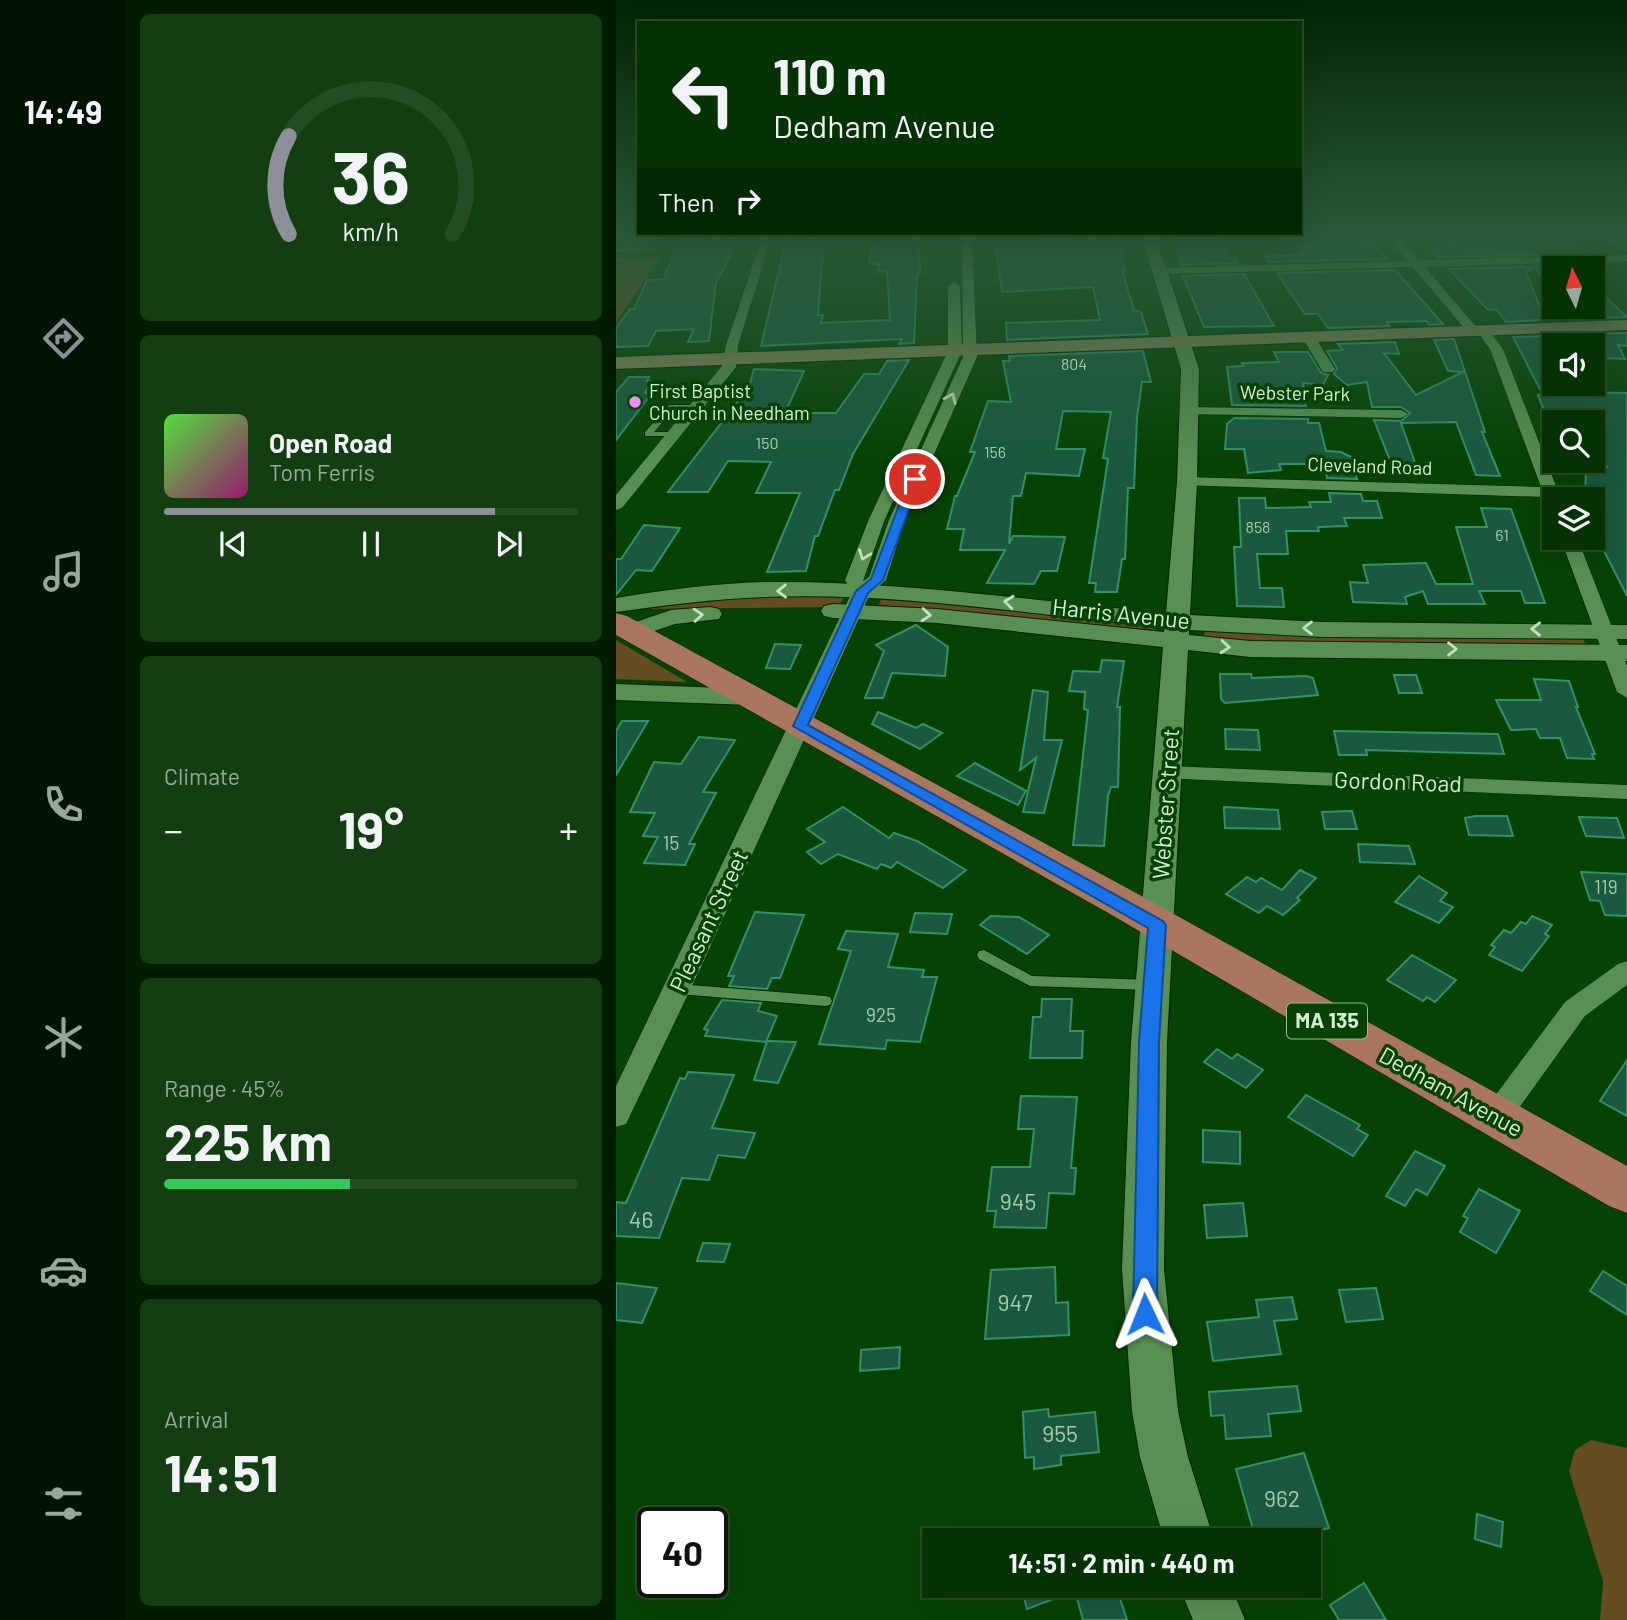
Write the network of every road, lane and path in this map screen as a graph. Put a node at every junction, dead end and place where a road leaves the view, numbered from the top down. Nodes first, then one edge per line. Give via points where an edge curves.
1 (743, 313) edge
2 (962, 313) edge
3 (1174, 313) edge
4 (1461, 313) edge
5 (1627, 325) edge
6 (1478, 331) junction
7 (1308, 337) junction
8 (1184, 342) junction
9 (963, 350) junction
10 (731, 359) junction
11 (616, 363) edge
12 (1328, 369) dead end
13 (697, 407) junction
14 (1189, 411) junction
15 (1401, 414) dead end
16 (922, 423) junction
17 (939, 424) junction
18 (674, 434) junction
19 (1187, 482) junction
20 (1549, 487) edge
21 (1542, 496) edge
22 (616, 505) edge
23 (877, 519) junction
24 (897, 520) junction
25 (1574, 550) edge
26 (858, 601) junction
27 (622, 619) edge
28 (1178, 632) junction
29 (1618, 642) edge
30 (616, 692) edge
31 (1627, 692) edge
32 (750, 697) junction
33 (800, 726) junction
34 (1169, 773) junction
35 (1627, 792) edge
36 (1157, 925) junction
37 (984, 955) dead end
38 (1627, 971) edge
39 (1153, 985) junction
40 (678, 989) junction
41 (825, 1000) dead end
42 (616, 1115) edge
43 (1496, 1117) junction
44 (1627, 1191) edge
45 (1185, 1528) edge
46 (1210, 1598) edge
47 (1219, 1620) edge

1 - 10 street
2 - 9 street
3 - 8 street, Webster Street
4 - 6 street
5 - 6 main road
6 - 7 main road
6 - 20 street via 1496,349
7 - 8 main road
7 - 12 street
8 - 9 main road
8 - 14 street, Webster Street via 1190,369
9 - 10 main road
9 - 16 street
17 -> 9 street
10 - 11 main road
10 - 13 street via 727,371
13 - 18 street
13 - 18 lane via 672,407 648,434
14 - 15 street, Webster Park
14 - 19 street, Webster Street
16 - 17 street
16 - 23 street
17 - 24 street
18 - 22 street
19 - 21 street, Cleveland Road
19 - 28 street, Webster Street
23 - 24 street
23 -> 26 street via 855,580
24 - 26 street via 877,580
25 - 29 street
26 - 27 street, Harris Avenue
26 - 28 street, Harris Avenue via 937,616
26 - 33 street
27 - 32 main road, Dedham Avenue / MA 135
28 - 29 street, Harris Avenue via 1268,650
28 - 34 street, Webster Street
29 - 31 street
30 - 32 street
32 - 33 main road, Dedham Avenue / MA 135
33 - 36 main road, Dedham Avenue / MA 135
33 - 40 street, Pleasant Street
34 - 35 street, Gordon Road
34 - 36 street, Webster Street
36 - 39 street, Webster Street
36 - 43 main road, Dedham Avenue / MA 135
37 - 39 lane via 1030,981
38 - 43 street via 1575,1009
39 - 45 street, Webster Street via 1145,1314 1154,1412
40 - 41 lane
40 - 42 street, Pleasant Street
43 - 44 main road, Dedham Avenue / MA 135
46 - 47 street

